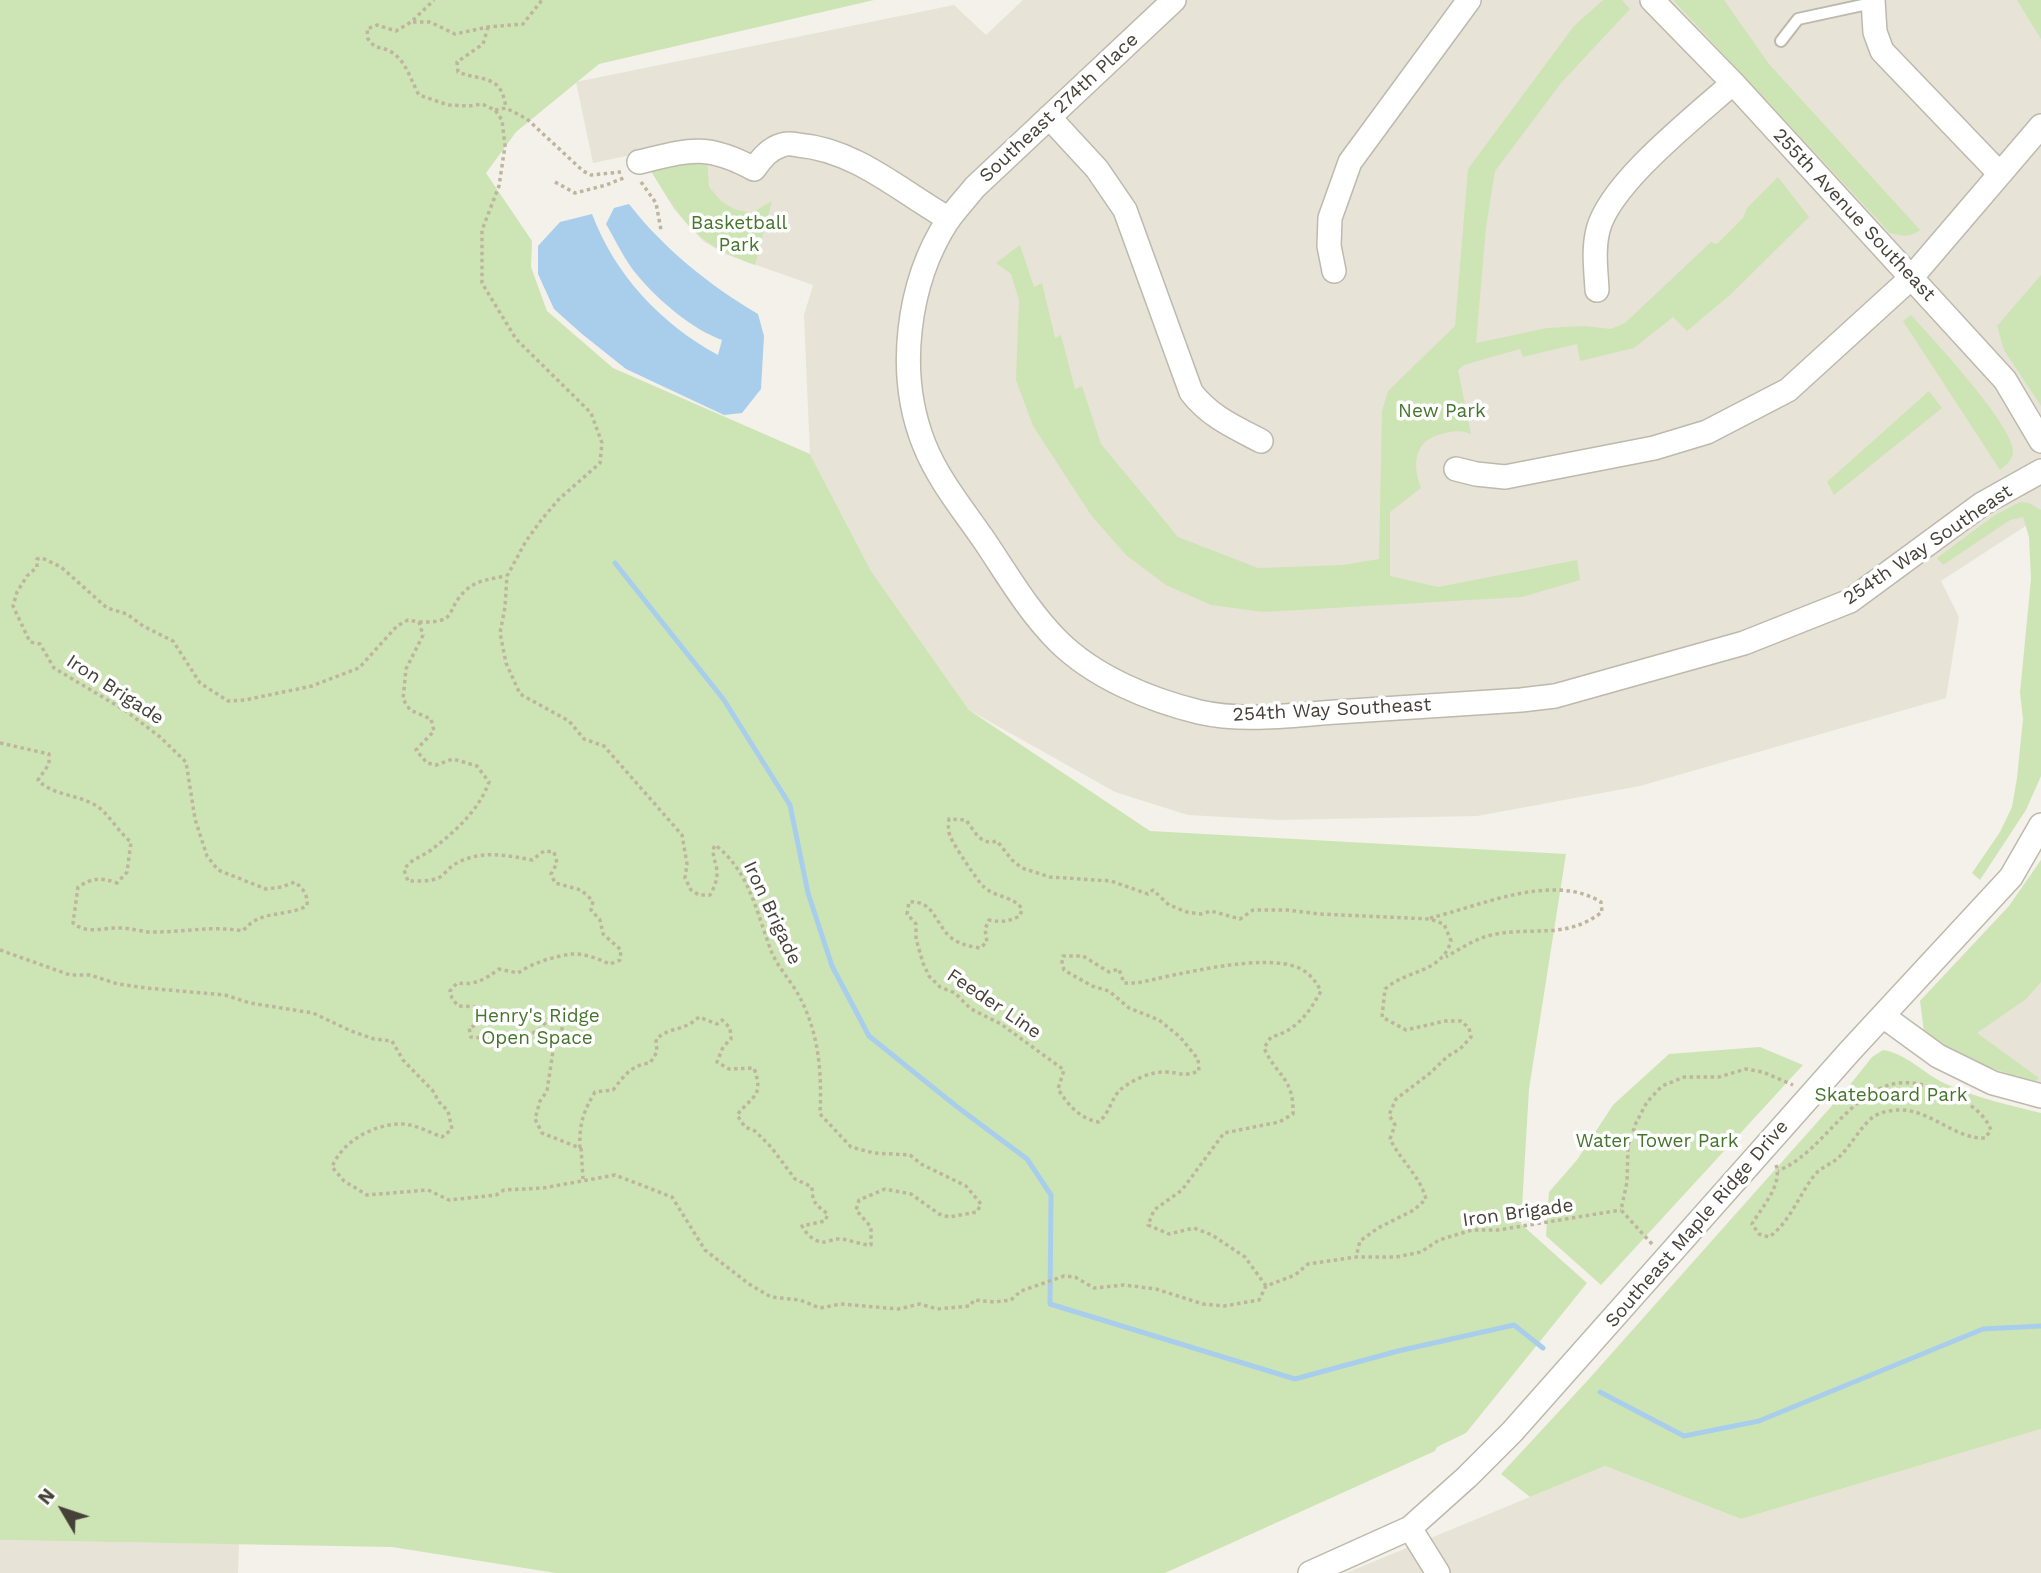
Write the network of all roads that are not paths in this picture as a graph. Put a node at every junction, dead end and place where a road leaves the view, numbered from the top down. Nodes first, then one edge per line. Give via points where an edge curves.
1 (1174, 0) edge
2 (1469, 0) edge
3 (1652, 0) edge
4 (1872, 1) edge
5 (1781, 41) dead end
6 (1733, 83) junction
7 (1049, 117) junction
8 (2041, 125) edge
9 (639, 162) road end
10 (2000, 174) junction
11 (948, 219) junction
12 (1334, 271) dead end
13 (1911, 278) junction
14 (1597, 290) dead end
15 (1261, 441) dead end
16 (2041, 441) edge
17 (1456, 469) dead end
18 (2041, 471) edge
19 (2041, 825) edge
20 (1883, 1016) junction
21 (2041, 1096) edge
22 (1410, 1528) junction
23 (1310, 1573) edge
24 (1438, 1573) edge

1 - 7 street, Southeast 274th Place
2 - 12 street via 1350,162 1329,218
3 - 6 street, 255th Avenue Southeast
4 - 5 lane via 1798,19
4 - 10 street via 1882,51
6 - 13 street, 255th Avenue Southeast
6 - 14 street via 1639,168 1610,207 1598,229
7 - 11 street, Southeast 274th Place
7 - 15 street via 1097,169 1125,210 1191,392 1222,421
8 - 10 street
9 - 11 street via 698,149 731,157 754,169 765,154 784,144 818,146 868,167
10 - 13 street
11 - 18 street, 254th Way Southeast via 918,285 912,326 910,383 924,445 1024,600 1059,642 1124,684 1160,701 1201,712 1255,718 1555,696 1744,643 1850,601 1982,504
13 - 16 street, 255th Avenue Southeast via 2005,380
13 - 17 street via 1787,390 1707,432 1505,477
19 - 20 street, Southeast Maple Ridge Drive via 2011,877
20 - 21 street via 1938,1056 1993,1083
20 - 22 street, Southeast Maple Ridge Drive via 1512,1432
22 - 23 street, Southeast Maple Ridge Drive
22 - 24 street

